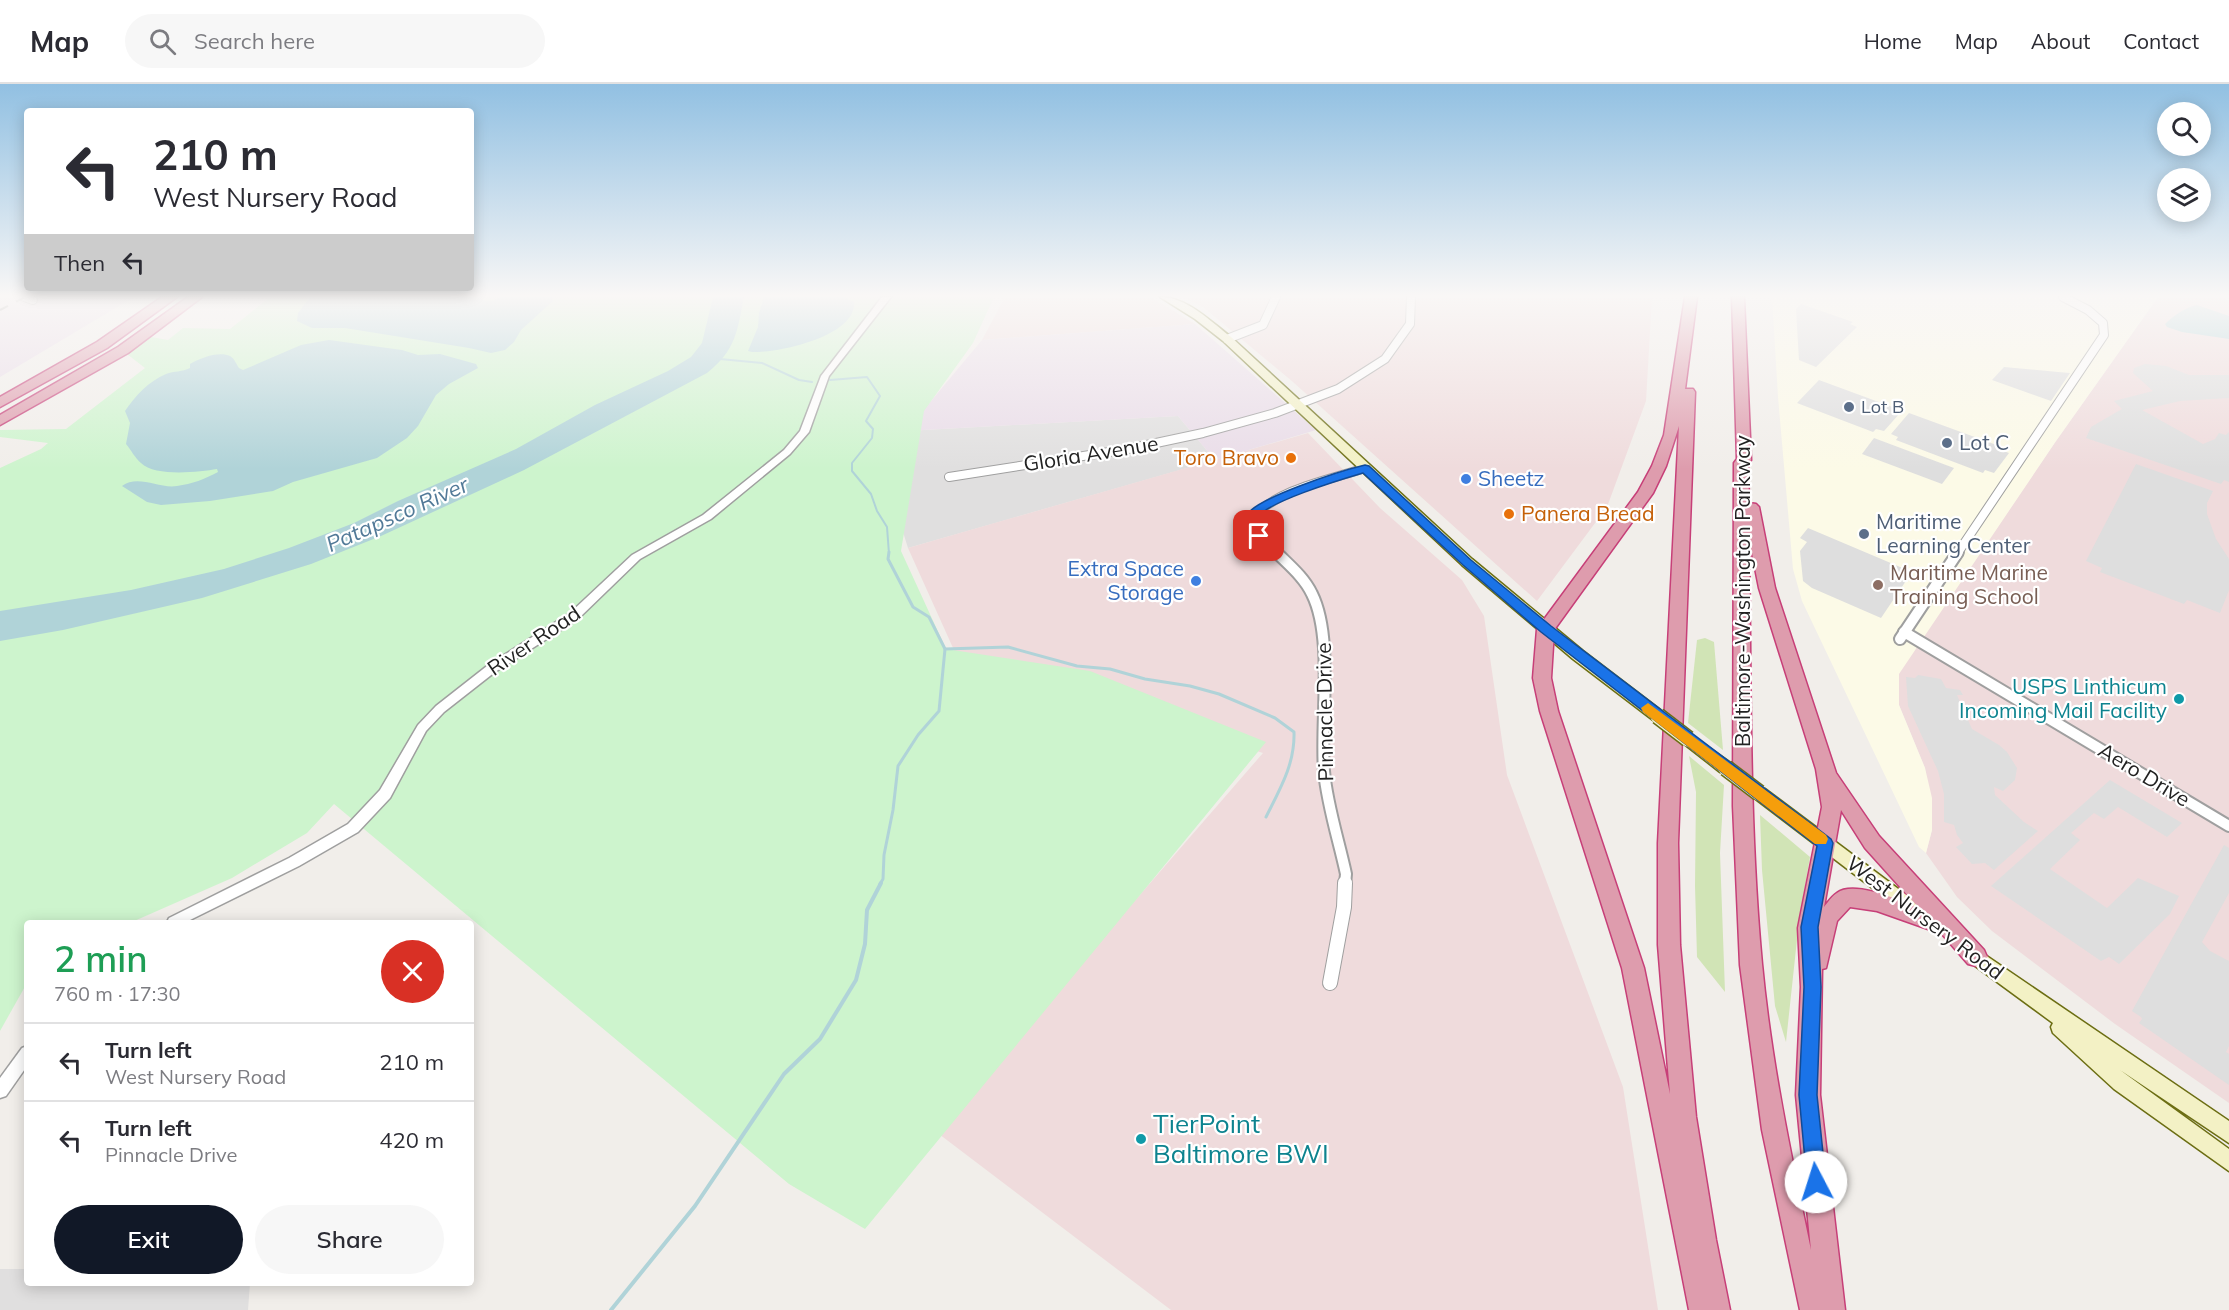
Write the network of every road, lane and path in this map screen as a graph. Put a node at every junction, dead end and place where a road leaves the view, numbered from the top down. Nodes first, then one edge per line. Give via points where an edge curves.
1 (86, 354) edge
2 (116, 354) edge
3 (842, 354) edge
4 (1243, 354) edge
5 (1388, 354) edge
6 (1683, 354) edge
7 (1689, 354) edge
8 (1740, 354) edge
9 (2091, 354) edge
10 (0, 404) edge
11 (1300, 406) junction
12 (0, 421) edge
13 (1744, 460) junction
14 (1365, 468) junction
15 (949, 477) dead end
16 (1546, 629) junction
17 (1826, 769) junction
18 (2229, 826) edge
19 (1825, 843) junction
20 (178, 920) edge
21 (1928, 920) junction
22 (1976, 957) junction
23 (1330, 983) dead end
24 (1812, 987) junction
25 (2020, 990) junction
26 (24, 1057) edge
27 (2121, 1083) junction
28 (0, 1091) edge
29 (2229, 1133) edge
30 (2229, 1144) edge
31 (2229, 1161) edge
32 (1702, 1310) edge
33 (1717, 1310) edge
34 (1813, 1310) edge
35 (1832, 1310) edge

1 - 10 highway
2 - 12 highway
3 - 20 street, River Road via 825,376 804,432 788,452 707,517 636,557 574,616 491,669 440,709 410,747 385,794 353,828
4 - 11 main road, West Nursery Road
5 - 11 street, Gloria Avenue via 1361,377
6 - 16 highway via 1671,435 1646,493
7 - 33 highway via 1668,843 1669,945 1684,1117
8 - 13 highway, Baltimore-Washington Parkway
9 - 18 street, Aero Drive via 1902,636
11 - 14 main road, West Nursery Road
11 - 15 street, Gloria Avenue via 1198,436
13 - 17 highway via 1767,588
13 - 34 highway, Baltimore-Washington Parkway via 1743,806 1751,965 1774,1130
14 - 16 main road, West Nursery Road
14 - 23 street, Pinnacle Drive via 1274,500 1251,518 1253,530 1302,578 1313,595 1324,640 1324,774 1346,873
16 - 19 main road, West Nursery Road, bridge
16 - 32 highway via 1544,690 1633,968
17 - 19 highway via 1832,807
17 - 22 highway via 1872,842
19 - 21 main road, West Nursery Road
19 - 24 highway via 1809,927
21 - 22 main road, West Nursery Road
21 - 24 highway via 1869,899 1845,898 1827,917
22 - 25 main road, West Nursery Road
24 - 35 highway via 1808,1095
25 - 27 main road, West Nursery Road
25 - 29 main road, West Nursery Road
26 - 28 street
27 - 30 main road via 2157,1094
27 - 31 main road, West Nursery Road

